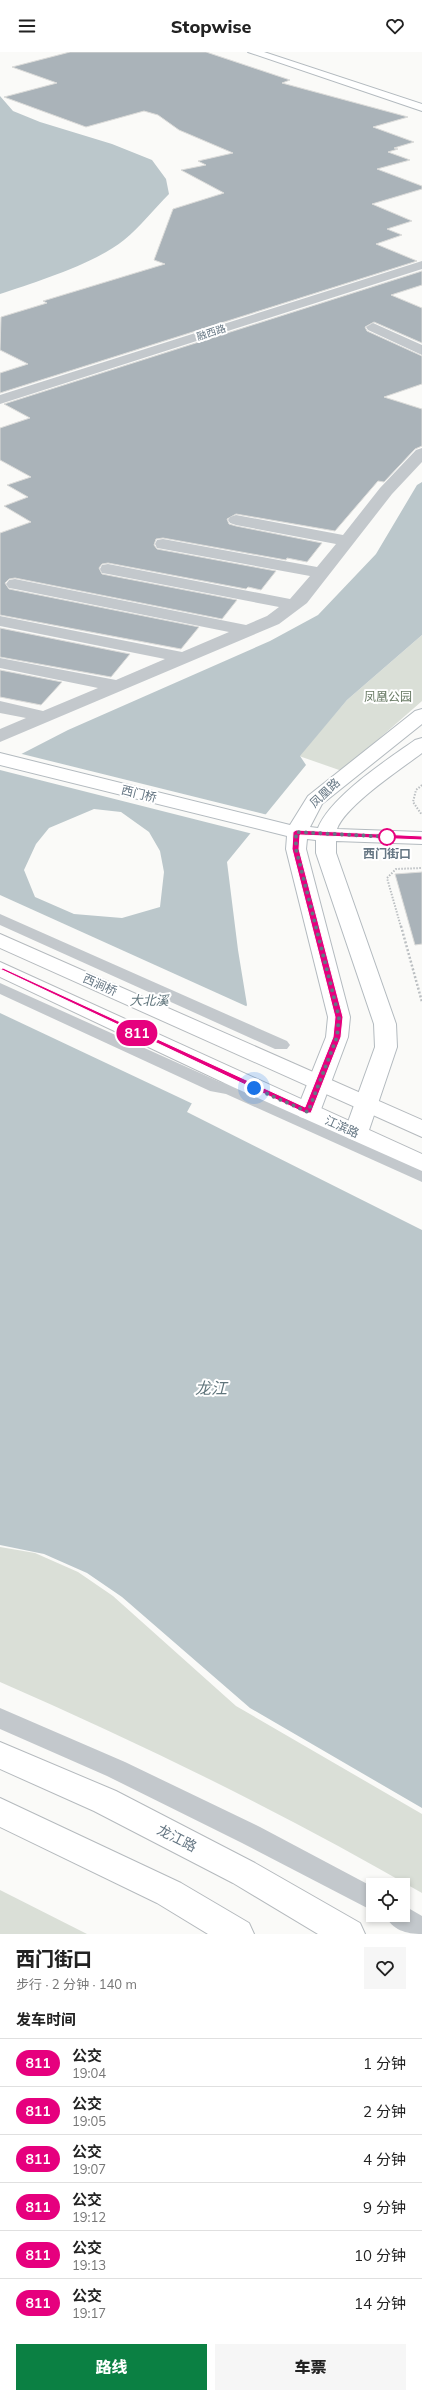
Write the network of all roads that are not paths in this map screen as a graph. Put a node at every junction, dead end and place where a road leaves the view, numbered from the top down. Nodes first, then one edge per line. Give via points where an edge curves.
1 (253, 52) edge
2 (282, 52) edge
3 (422, 97) edge
4 (422, 108) edge
5 (422, 265) edge
6 (373, 327) dead end
7 (422, 351) edge
8 (0, 400) edge
9 (422, 453) edge
10 (236, 520) dead end
11 (348, 541) junction
12 (163, 544) dead end
13 (108, 569) dead end
14 (322, 573) junction
15 (15, 584) dead end
16 (293, 605) junction
17 (0, 621) edge
18 (250, 631) junction
19 (185, 658) junction
20 (0, 663) edge
21 (117, 686) junction
22 (0, 707) edge
23 (422, 715) edge
24 (46, 717) junction
25 (0, 736) edge
26 (422, 744) edge
27 (0, 759) edge
28 (287, 831) junction
29 (326, 835) junction
30 (422, 838) edge
31 (0, 919) edge
32 (0, 940) edge
33 (0, 969) edge
34 (0, 988) edge
35 (273, 1052) junction
36 (318, 1083) junction
37 (236, 1086) junction
38 (366, 1104) junction
39 (308, 1112) junction
40 (422, 1129) edge
41 (356, 1133) junction
42 (422, 1163) edge
43 (422, 1176) edge
44 (0, 1718) edge
45 (0, 1755) edge
46 (0, 1812) edge
47 (366, 1896) edge
48 (409, 1922) edge
49 (422, 1930) edge
50 (237, 1934) edge
51 (348, 1934) edge

1 - 4 street
2 - 3 street
5 - 8 street, 融西路
6 - 7 street
9 - 11 street via 386,491
10 - 11 street
11 - 14 street
12 - 14 street
13 - 16 street
14 - 16 street via 302,599
15 - 18 street
16 - 18 street via 273,620
17 - 19 street
18 - 19 street
19 - 21 street
20 - 21 street
21 - 24 street
22 - 24 street
23 - 28 street, 凤凰路 via 315,800 302,818
24 - 25 street
26 - 29 street, 凤凰路 via 343,807 329,824
27 - 28 street, 西门桥
28 - 29 street, 西门桥
28 - 36 street, 凤凰路 via 296,849 339,1017 337,1037
29 - 30 street, 西门桥
29 - 38 street, 凤凰路 via 326,853 385,1024 386,1047
31 - 35 lane
32 - 35 street, 西涧桥
33 - 37 street
34 - 37 lane via 216,1087
35 - 36 street
36 - 38 street
36 - 39 street, 凤凰路
37 - 39 street, 江滨路
37 - 43 lane
38 - 40 street
38 - 41 street, 凤凰路
39 - 41 street, 江滨路
41 - 42 street, 江滨路
44 - 47 lane via 116,1769 244,1831
45 - 51 street, 龙江路 via 112,1805 244,1873
46 - 50 street via 169,1893
48 - 49 lane

